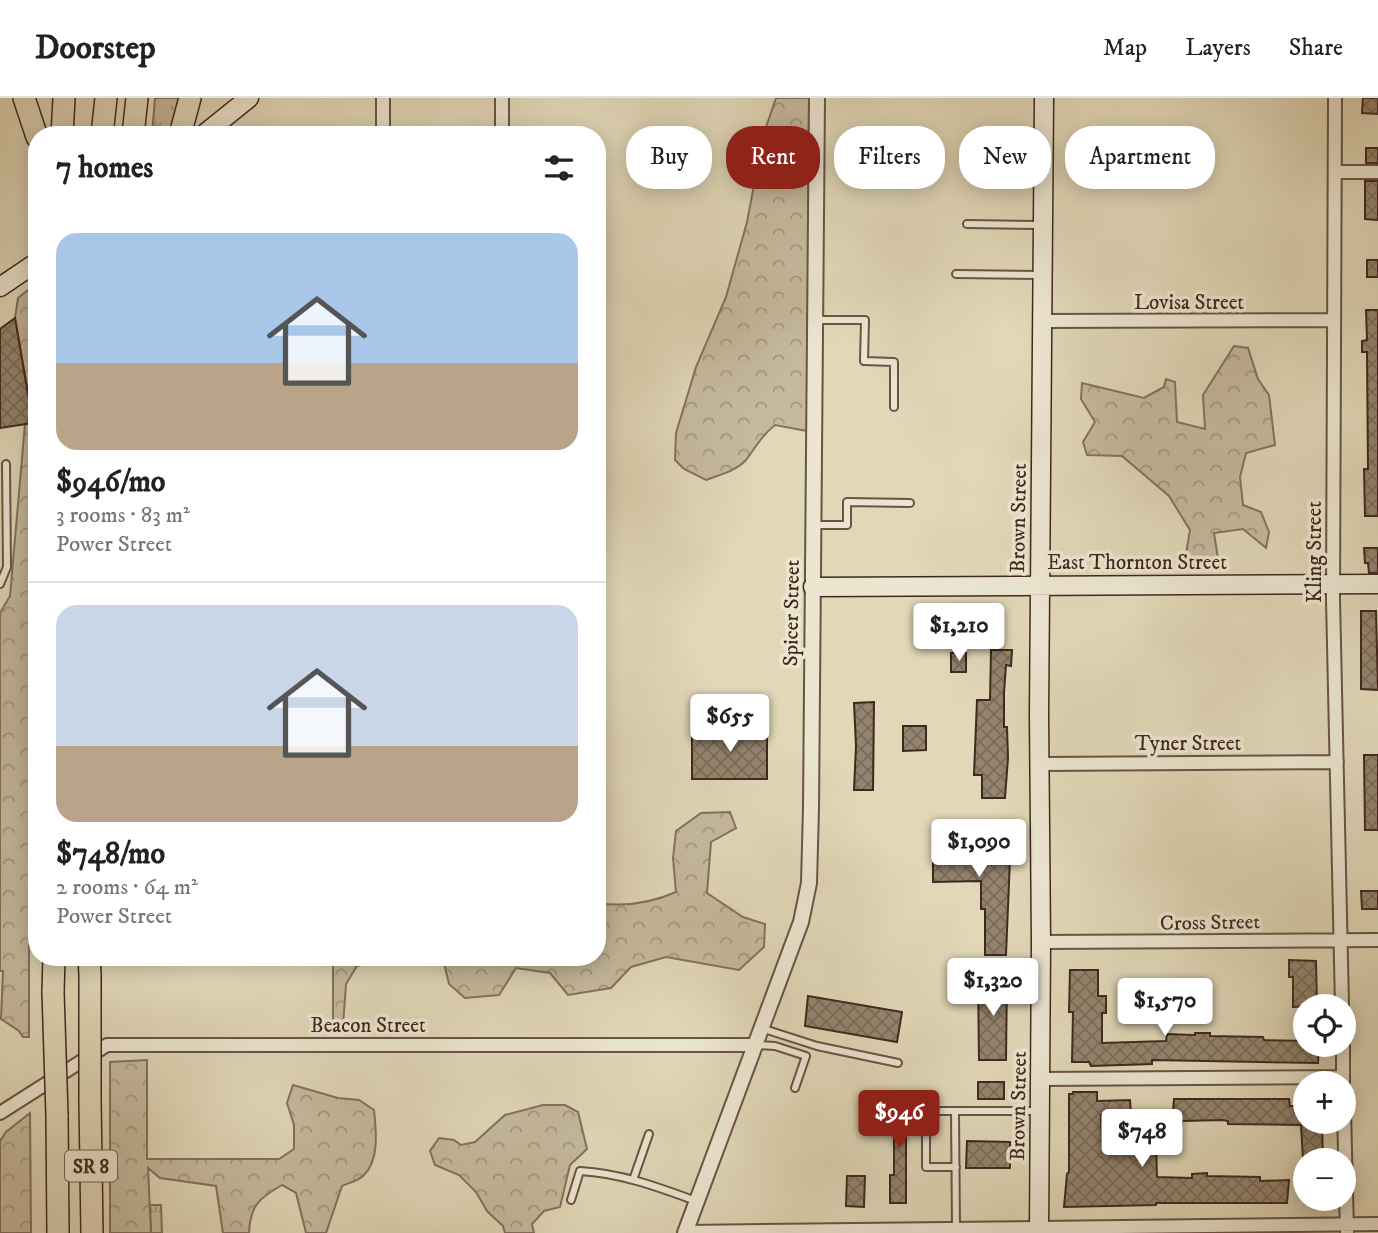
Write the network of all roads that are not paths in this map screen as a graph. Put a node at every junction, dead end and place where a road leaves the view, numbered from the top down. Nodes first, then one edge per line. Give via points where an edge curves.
1 (24, 98) edge
2 (64, 98) edge
3 (106, 98) edge
4 (137, 98) edge
5 (190, 98) edge
6 (249, 98) edge
7 (383, 98) edge
8 (502, 98) edge
9 (817, 98) edge
10 (1044, 98) edge
11 (1335, 98) edge
12 (33, 126) edge
13 (62, 126) edge
14 (103, 126) edge
15 (134, 126) edge
16 (182, 126) edge
17 (216, 126) edge
18 (383, 126) edge
19 (502, 126) edge
20 (1335, 172) junction
21 (1378, 172) edge
22 (967, 223) dead end
23 (1043, 225) junction
24 (28, 268) edge
25 (956, 274) dead end
26 (1043, 275) junction
27 (0, 287) edge
28 (815, 320) junction
29 (1334, 320) junction
30 (1043, 321) junction
31 (894, 407) dead end
32 (6, 464) dead end
33 (910, 503) dead end
34 (814, 525) junction
35 (0, 584) edge
36 (1333, 584) junction
37 (1378, 584) edge
38 (1040, 585) junction
39 (813, 587) junction
40 (1337, 762) junction
41 (1040, 764) junction
42 (1340, 940) junction
43 (1378, 940) edge
44 (1041, 942) junction
45 (54, 966) edge
46 (90, 966) edge
47 (1342, 994) edge
48 (761, 1028) junction
49 (755, 1045) junction
50 (898, 1063) dead end
51 (1040, 1079) junction
52 (1293, 1080) edge
53 (795, 1088) dead end
54 (955, 1111) junction
55 (1040, 1111) junction
56 (0, 1113) edge
57 (649, 1134) dead end
58 (1345, 1134) edge
59 (956, 1167) junction
60 (634, 1180) junction
61 (571, 1200) dead end
62 (696, 1201) junction
63 (1378, 1224) edge
64 (956, 1229) junction
65 (1347, 1229) edge
66 (1039, 1230) edge
67 (837, 1232) edge
68 (58, 1233) edge
69 (92, 1233) edge
70 (685, 1233) edge

1 - 12 highway
2 - 13 highway
3 - 14 highway
4 - 15 highway
5 - 16 highway
6 - 17 main road
7 - 18 street
8 - 19 street
9 - 28 street, Spicer Street
10 - 23 main road, Brown Street
11 - 20 street, Kling Street
20 - 21 street
20 - 29 street, Kling Street
22 - 23 lane
23 - 26 main road, Brown Street
24 - 27 main road
25 - 26 lane
26 - 30 main road, Brown Street
28 - 31 lane via 865,320 864,360 894,362
28 - 34 street, Spicer Street
29 - 30 street, Lovisa Street
29 - 36 street, Kling Street
30 - 38 main road, Brown Street
32 - 35 lane via 7,566
33 - 34 lane via 847,502 847,525
34 - 39 street, Spicer Street
36 - 37 main road, East Thornton Street
36 - 38 main road, East Thornton Street
36 - 40 street, Kling Street
38 - 39 main road, East Thornton Street
38 - 41 main road, Brown Street
39 - 48 street, Spicer Street via 808,890 801,922
40 - 41 street, Tyner Street
40 - 42 street, Kling Street
41 - 44 main road, Brown Street
42 - 43 street, Cross Street
42 - 44 street, Cross Street
42 - 47 street, Kling Street
44 - 51 main road, Brown Street
45 - 68 highway, SR 8, bridge
46 - 69 highway, SR 8, bridge
48 - 49 street, Spicer Street
48 - 50 lane via 817,1046
49 - 53 lane via 806,1056
49 - 56 street, Beacon Street via 107,1045
49 - 62 street, Spicer Street
51 - 52 street
51 - 55 main road, Brown Street
54 - 55 lane
54 - 59 lane
54 - 59 lane via 926,1111 926,1167
55 - 66 main road, Brown Street
57 - 60 lane
58 - 65 street
59 - 64 lane
60 - 61 lane via 580,1171
60 - 62 lane
62 - 70 street, Spicer Street
63 - 65 street
64 - 66 street
64 - 67 street
65 - 66 street
67 - 70 street

